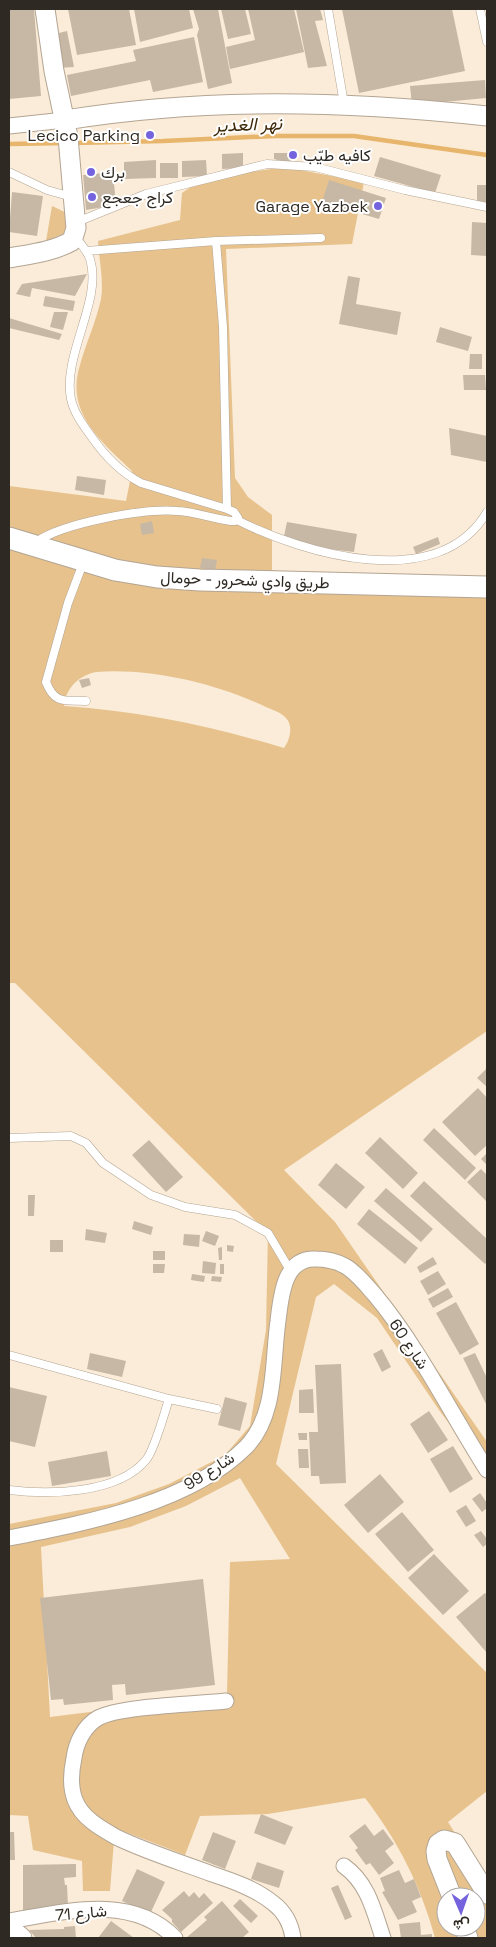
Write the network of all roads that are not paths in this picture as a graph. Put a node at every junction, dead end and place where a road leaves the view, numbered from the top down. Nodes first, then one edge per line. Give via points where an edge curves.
1 (45, 9) edge
2 (328, 9) edge
3 (480, 9) edge
4 (487, 42) edge
5 (344, 104) junction
6 (487, 116) edge
7 (9, 126) edge
8 (67, 128) junction
9 (9, 172) edge
10 (75, 197) junction
11 (487, 207) edge
12 (76, 229) junction
13 (321, 238) dead end
14 (216, 241) junction
15 (86, 252) junction
16 (9, 258) edge
17 (227, 509) junction
18 (487, 512) edge
19 (238, 520) junction
20 (9, 538) edge
21 (32, 545) junction
22 (84, 561) junction
23 (487, 586) edge
24 (86, 701) dead end
25 (9, 1138) edge
26 (295, 1265) junction
27 (9, 1355) edge
28 (169, 1399) junction
29 (217, 1409) dead end
30 (487, 1470) edge
31 (9, 1490) edge
32 (9, 1538) edge
33 (226, 1701) dead end
34 (344, 1866) dead end
35 (448, 1887) edge
36 (483, 1887) edge
37 (9, 1921) edge
38 (9, 1927) edge
39 (22, 1938) edge
40 (175, 1938) edge
41 (293, 1938) edge
42 (383, 1938) edge

1 - 8 street
2 - 5 lane
3 - 4 lane
5 - 6 street
5 - 8 street via 250,103 135,110
7 - 8 street
8 - 10 street
9 - 10 lane via 47,190
10 - 12 street
11 - 12 lane via 315,167 267,164 146,194
12 - 15 lane
12 - 16 street via 72,241 54,250
13 - 14 lane
14 - 15 lane
14 - 17 lane
15 - 17 lane via 91,266 89,297 71,378 71,400 76,413 98,447 131,478
17 - 19 lane via 234,512
18 - 19 lane via 471,534 444,550 385,560 364,560 313,551 267,535
19 - 21 lane via 180,511 144,511 58,531
20 - 21 main road, طريق وادي شحرور - حومال
21 - 22 main road, طريق وادي شحرور - حومال
22 - 23 main road, طريق وادي شحرور - حومال via 132,573 200,580
22 - 24 lane via 46,682 50,694 58,700
25 - 26 lane via 71,1136 86,1143 103,1163 151,1195 185,1207 236,1215 268,1233
26 - 30 street, شارع 60 via 310,1258 332,1261 346,1266 364,1283 406,1336
26 - 32 street, شارع 99 via 278,1320 266,1414 246,1446 212,1472 168,1495 82,1521
27 - 28 lane
28 - 29 lane
28 - 31 lane via 146,1460 117,1482 42,1494
33 - 41 street via 99,1717 85,1729 74,1755 71,1772 74,1798 79,1809 101,1829 261,1894 283,1913 291,1926
34 - 42 street via 364,1886
35 - 36 street via 436,1854 438,1844 444,1840 455,1844
37 - 40 street, شارع 71 via 85,1909 110,1909 138,1914 159,1923
38 - 39 street

